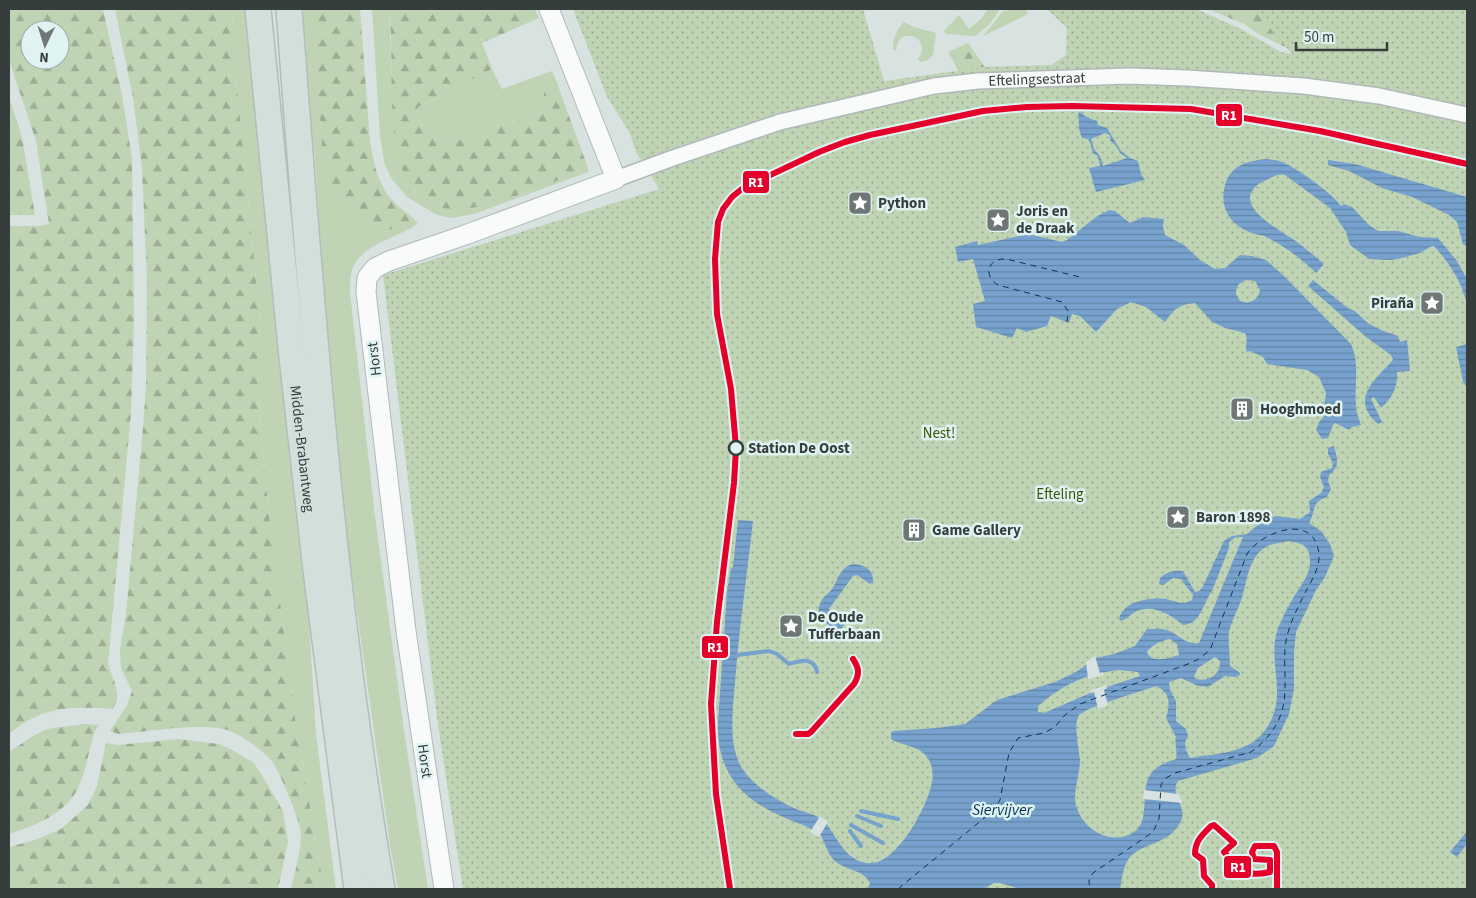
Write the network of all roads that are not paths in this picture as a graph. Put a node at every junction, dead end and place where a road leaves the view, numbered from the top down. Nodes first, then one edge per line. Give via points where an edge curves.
1 (258, 9) edge
2 (289, 9) edge
3 (549, 9) edge
4 (1467, 115) edge
5 (616, 179) junction
6 (353, 881) edge
7 (382, 889) edge
8 (444, 889) edge

1 - 6 highway, Midden-Brabantweg via 292,357
2 - 7 highway, Midden-Brabantweg via 316,360 337,569
3 - 5 street
4 - 5 street, Eftelingsestraat via 1379,96 1304,86 1129,76 963,82 780,122
5 - 8 street, Horst via 389,261 375,268 368,278 366,292 404,612

